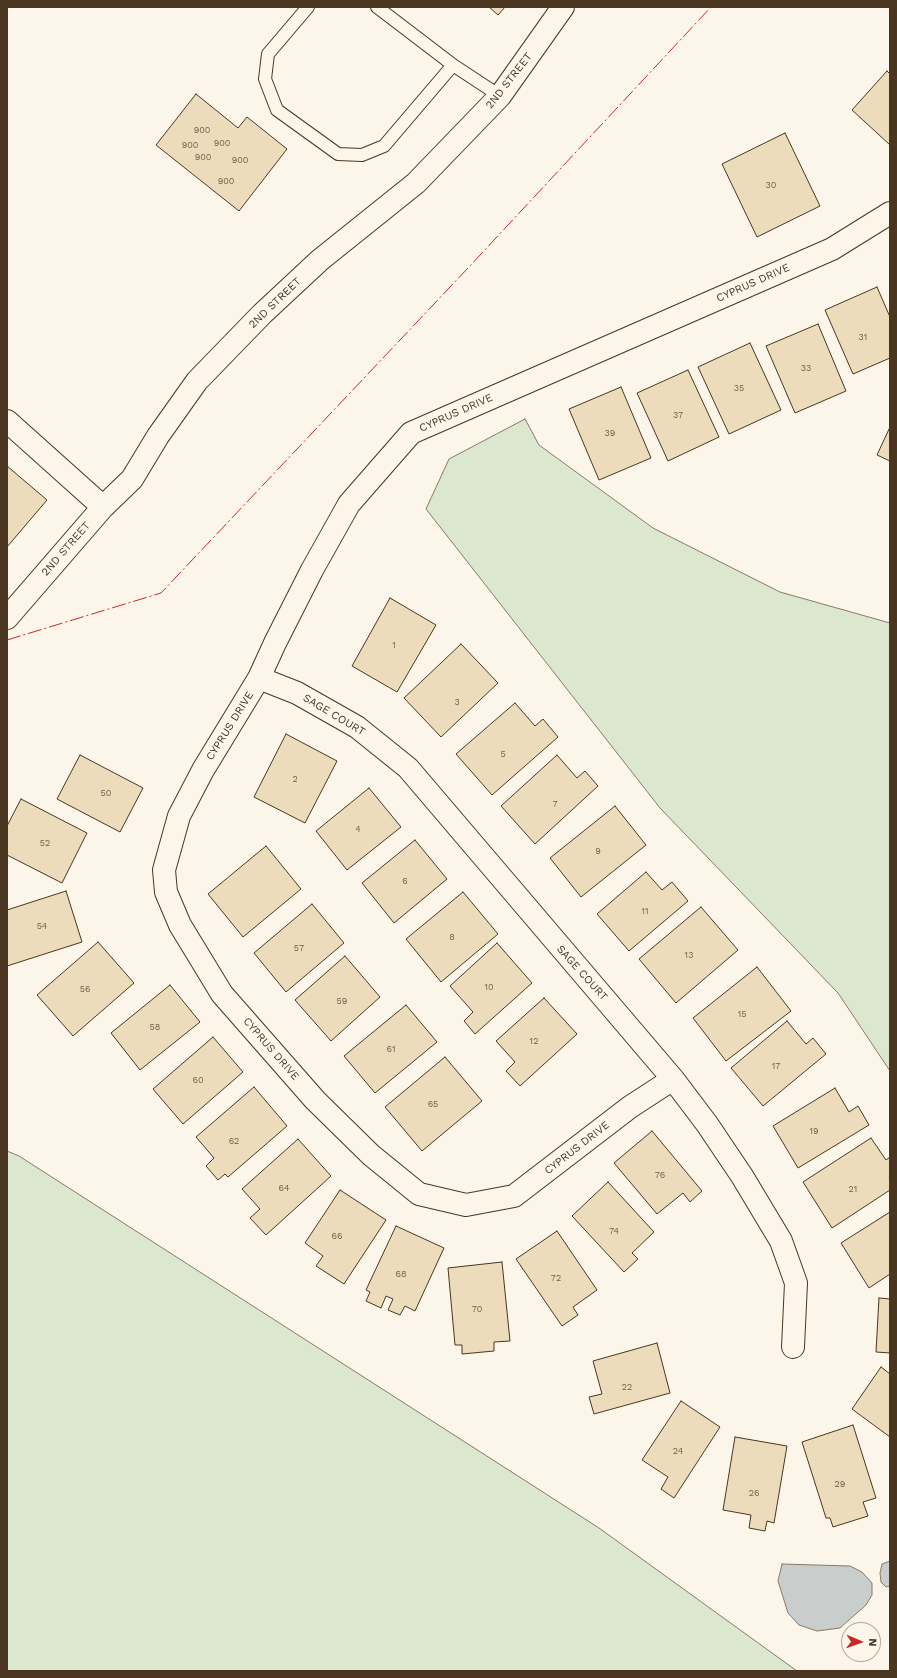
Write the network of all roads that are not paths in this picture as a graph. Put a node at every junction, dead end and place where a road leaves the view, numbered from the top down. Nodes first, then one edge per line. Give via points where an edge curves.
1 (308, 7) edge
2 (377, 7) edge
3 (563, 7) edge
4 (453, 65) junction
5 (500, 96) junction
6 (886, 222) edge
7 (7, 421) edge
8 (103, 506) junction
9 (7, 618) edge
10 (259, 678) junction
11 (672, 1079) junction
12 (793, 1348) dead end

1 - 4 lane via 268,54 265,79 277,110 338,154 362,155 384,146
2 - 4 lane
3 - 5 street, 2ND STREET
4 - 5 lane
5 - 8 street, 2ND STREET via 416,183 320,260 262,314 202,376 158,436 132,480
6 - 10 street, CYPRUS DRIVE via 832,249 411,433 349,504 312,570
7 - 8 street
8 - 9 street, 2ND STREET
10 - 11 street, SAGE COURT via 297,693 358,726 408,768
10 - 11 street, CYPRUS DRIVE via 203,770 179,816 164,870 166,892 180,925 222,994 315,1100 366,1150 419,1194 466,1205 514,1196 630,1107
11 - 12 street, SAGE COURT via 738,1169 781,1241 796,1283

